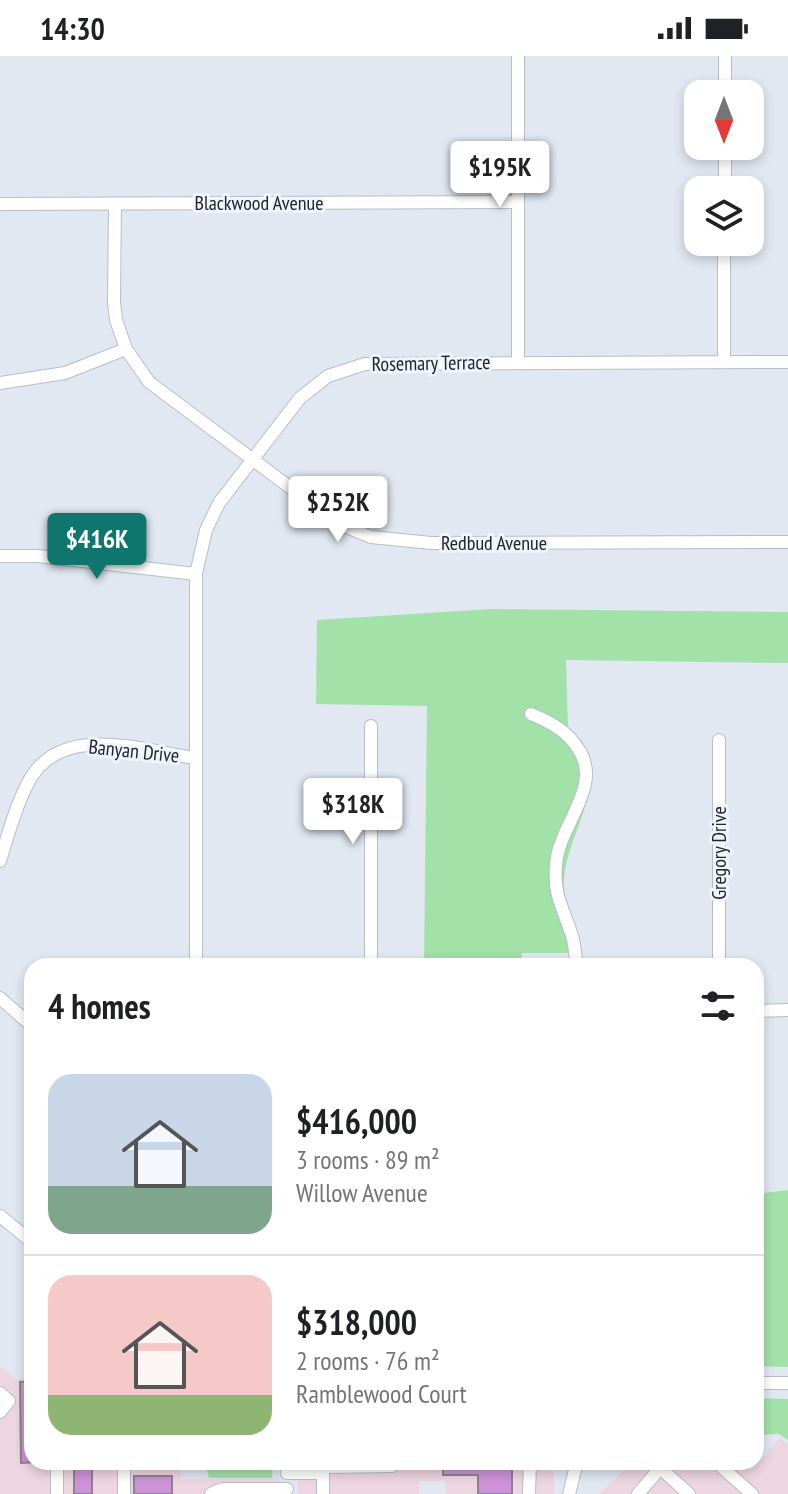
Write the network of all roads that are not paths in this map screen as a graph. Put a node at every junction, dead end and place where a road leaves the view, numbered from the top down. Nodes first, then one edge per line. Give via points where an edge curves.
1 (518, 56) edge
2 (725, 56) edge
3 (725, 80) edge
4 (518, 202) junction
5 (0, 204) edge
6 (115, 204) junction
7 (724, 256) edge
8 (126, 349) junction
9 (518, 362) junction
10 (724, 362) junction
11 (788, 362) edge
12 (0, 383) edge
13 (252, 461) junction
14 (788, 542) edge
15 (0, 556) edge
16 (196, 574) junction
17 (531, 714) dead end
18 (371, 726) dead end
19 (719, 740) dead end
20 (195, 758) junction
21 (0, 861) edge
22 (196, 958) edge
23 (371, 958) edge
24 (576, 958) edge
25 (719, 958) edge
26 (0, 998) edge
27 (788, 1010) edge
28 (764, 1011) edge
29 (24, 1019) edge
30 (0, 1216) edge
31 (24, 1236) edge
32 (764, 1383) edge
33 (788, 1383) edge
34 (57, 1470) edge
35 (124, 1470) edge
36 (288, 1470) edge
37 (323, 1470) edge
38 (530, 1470) edge
39 (575, 1470) edge
40 (656, 1470) edge
41 (665, 1470) edge
42 (725, 1470) edge
43 (287, 1491) edge
44 (57, 1494) edge
45 (124, 1494) edge
46 (211, 1494) edge
47 (323, 1494) edge
48 (529, 1494) edge
49 (569, 1494) edge
50 (638, 1494) edge
51 (689, 1494) edge
52 (752, 1494) edge

1 - 4 street
2 - 3 street
4 - 6 street, Blackwood Avenue
4 - 9 street
5 - 6 street, Blackwood Avenue
6 - 8 street, Redbud Avenue via 114,302
7 - 10 street
8 - 12 street via 65,373
8 - 13 street, Redbud Avenue via 149,382
9 - 10 street, Rosemary Terrace
9 - 13 street, Rosemary Terrace via 365,364 342,370 300,398
10 - 11 street, Rosemary Terrace
13 - 14 street, Redbud Avenue via 339,524 398,542
13 - 16 street, Rosemary Terrace via 213,514
15 - 16 street
16 - 20 street, Rosemary Terrace
17 - 24 street via 575,743 587,767 585,787 559,843 555,866 557,897
18 - 23 street
19 - 25 street, Gregory Drive
20 - 21 street, Banyan Drive via 87,744 61,749 40,764 27,785
20 - 22 street, Rosemary Terrace
26 - 29 street
27 - 28 street
30 - 31 street
32 - 33 street
34 - 44 street
35 - 45 street
36 - 43 street
37 - 47 street
38 - 48 street
39 - 49 street
40 - 50 street
41 - 51 street
42 - 52 street
43 - 46 street via 222,1489

